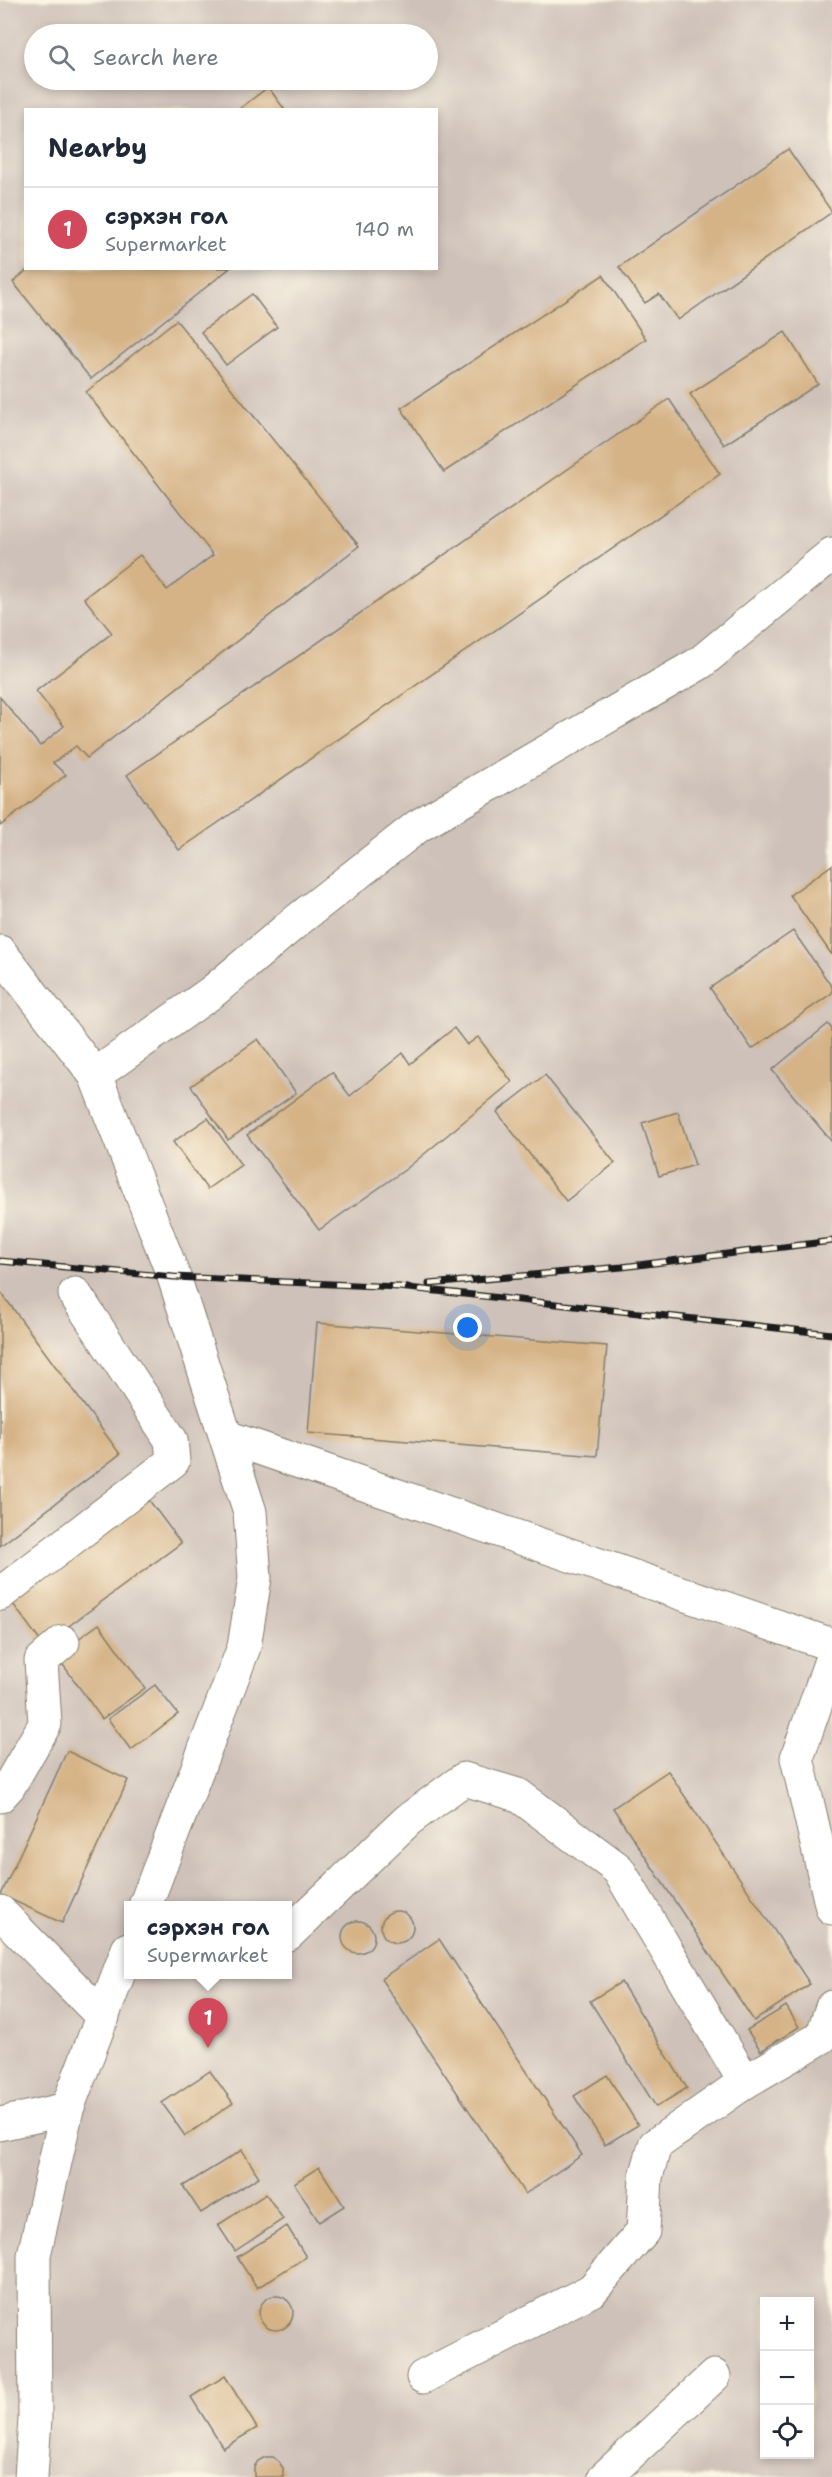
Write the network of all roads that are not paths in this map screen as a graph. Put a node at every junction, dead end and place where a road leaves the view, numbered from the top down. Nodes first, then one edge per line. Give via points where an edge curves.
1 (832, 555) edge
2 (0, 952) edge
3 (95, 1075) junction
4 (75, 1294) dead end
5 (228, 1437) junction
6 (0, 1594) edge
7 (63, 1642) dead end
8 (832, 1645) edge
9 (832, 1657) edge
10 (0, 1796) edge
11 (147, 1901) edge
12 (832, 1908) edge
13 (0, 1912) edge
14 (292, 1930) edge
15 (124, 1962) edge
16 (832, 2007) edge
17 (103, 2017) junction
18 (745, 2082) junction
19 (67, 2109) junction
20 (0, 2124) edge
21 (714, 2376) dead end
22 (423, 2377) dead end
23 (31, 2477) edge
24 (605, 2477) edge

1 - 3 street via 700,663 418,826 212,992
2 - 3 street
3 - 5 street via 174,1277
4 - 6 street via 171,1440 173,1461
5 - 8 street
5 - 11 street via 250,1512 255,1578 244,1647
7 - 10 street via 41,1661 45,1724
9 - 12 street via 797,1758
13 - 17 street
14 - 18 street via 408,1820 464,1779 518,1795 618,1869
15 - 17 street
16 - 18 street via 822,2037
17 - 19 street
18 - 22 street via 655,2145 646,2177 643,2231 592,2289
19 - 20 street
19 - 23 street via 34,2255 35,2419
21 - 24 street

